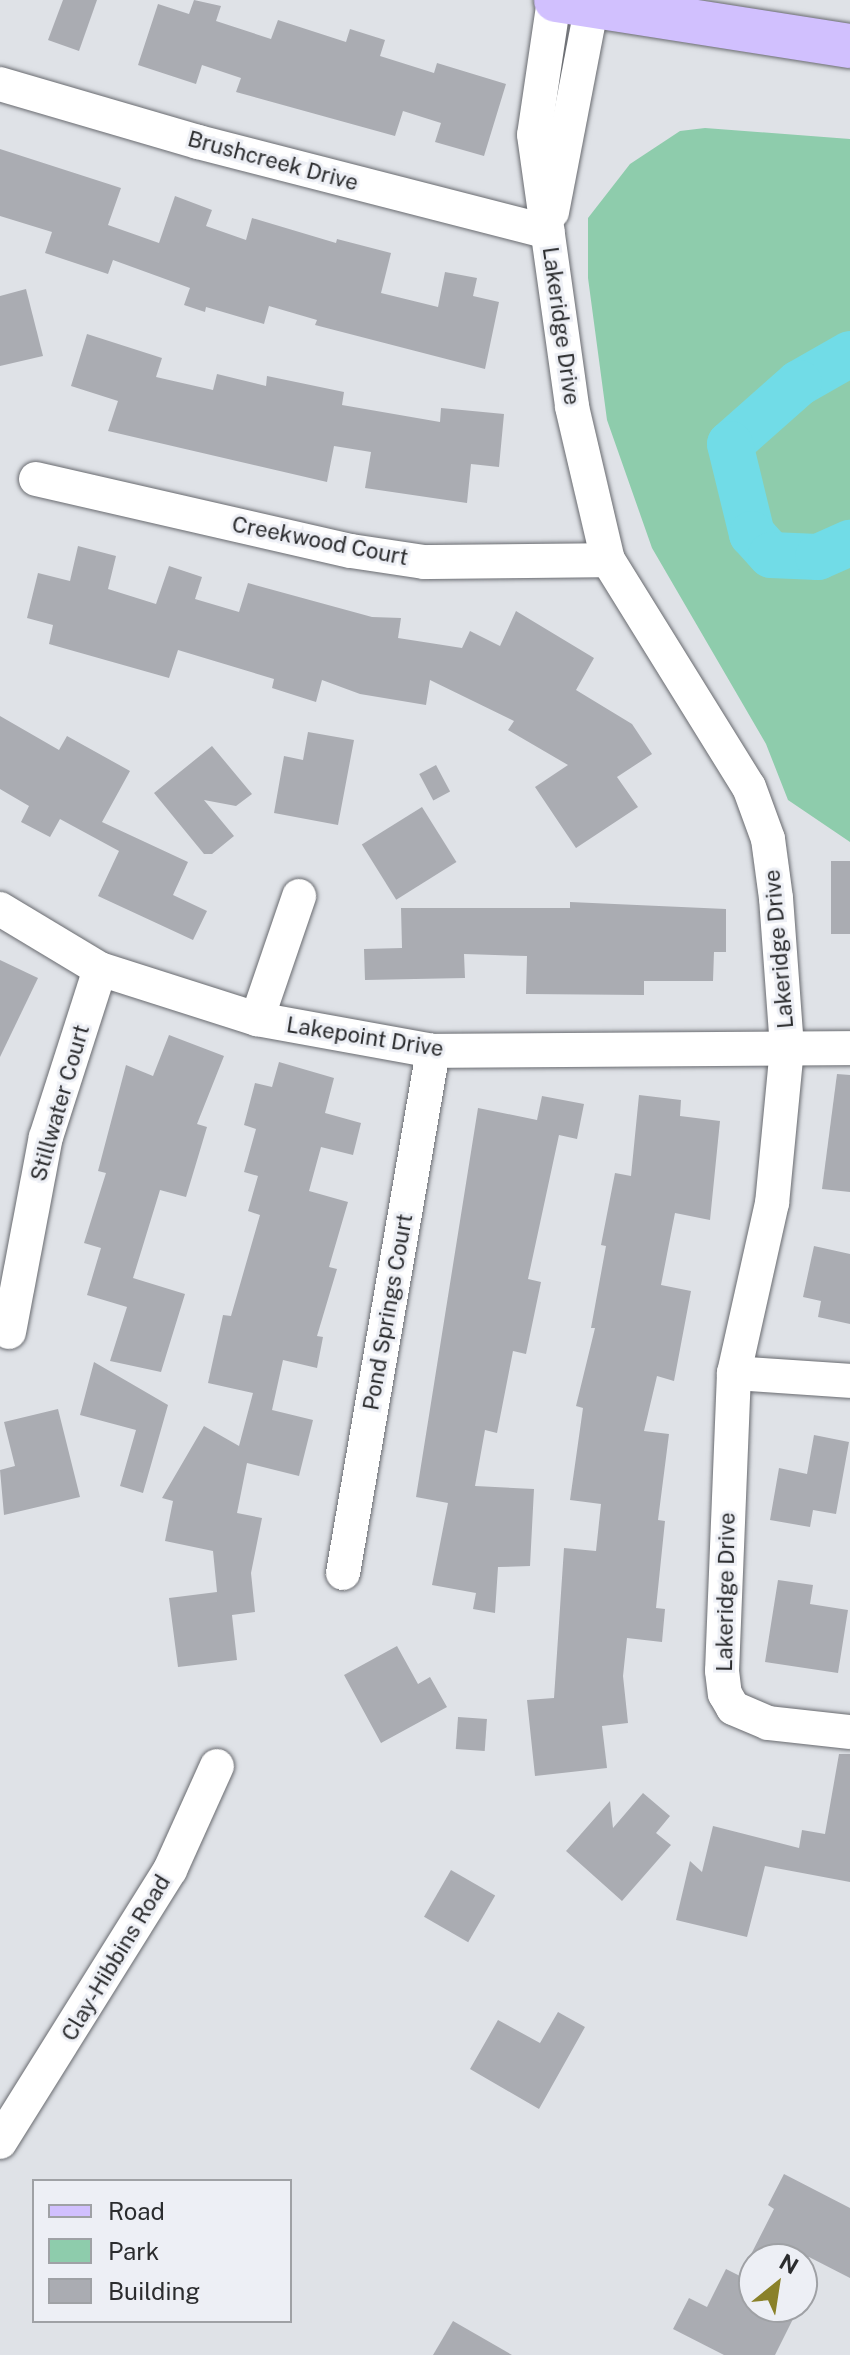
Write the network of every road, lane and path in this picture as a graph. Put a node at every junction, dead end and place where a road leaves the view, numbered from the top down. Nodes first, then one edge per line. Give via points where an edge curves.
1 (574, 2) edge
2 (840, 45) edge
3 (0, 84) edge
4 (548, 232) junction
5 (36, 479) dead end
6 (608, 560) junction
7 (299, 896) dead end
8 (0, 909) edge
9 (100, 969) junction
10 (257, 1019) junction
11 (787, 1048) junction
12 (850, 1048) edge
13 (433, 1051) junction
14 (9, 1332) dead end
15 (734, 1373) junction
16 (850, 1381) edge
17 (343, 1573) dead end
18 (850, 1732) edge
19 (217, 1766) dead end
20 (0, 2142) edge

1 - 2 main road
1 - 4 street, Lakeridge Drive
3 - 4 street, Brushcreek Drive via 198,142
4 - 6 street, Lakeridge Drive via 572,407
5 - 6 street, Creekwood Court via 351,551 424,562
6 - 11 street, Lakeridge Drive via 749,787 768,839
7 - 10 street
8 - 9 street, Lakepoint Drive
9 - 10 street, Lakepoint Drive
9 - 14 street, Stillwater Court via 46,1137
10 - 13 street, Lakepoint Drive
11 - 12 street, Lakepoint Drive
11 - 13 street, Lakepoint Drive
11 - 15 street, Lakeridge Drive via 772,1203
13 - 17 street, Pond Springs Court
15 - 16 street
15 - 18 street, Lakeridge Drive via 722,1671 733,1708 768,1723
19 - 20 street, Clay-Hibbins Road via 170,1870

